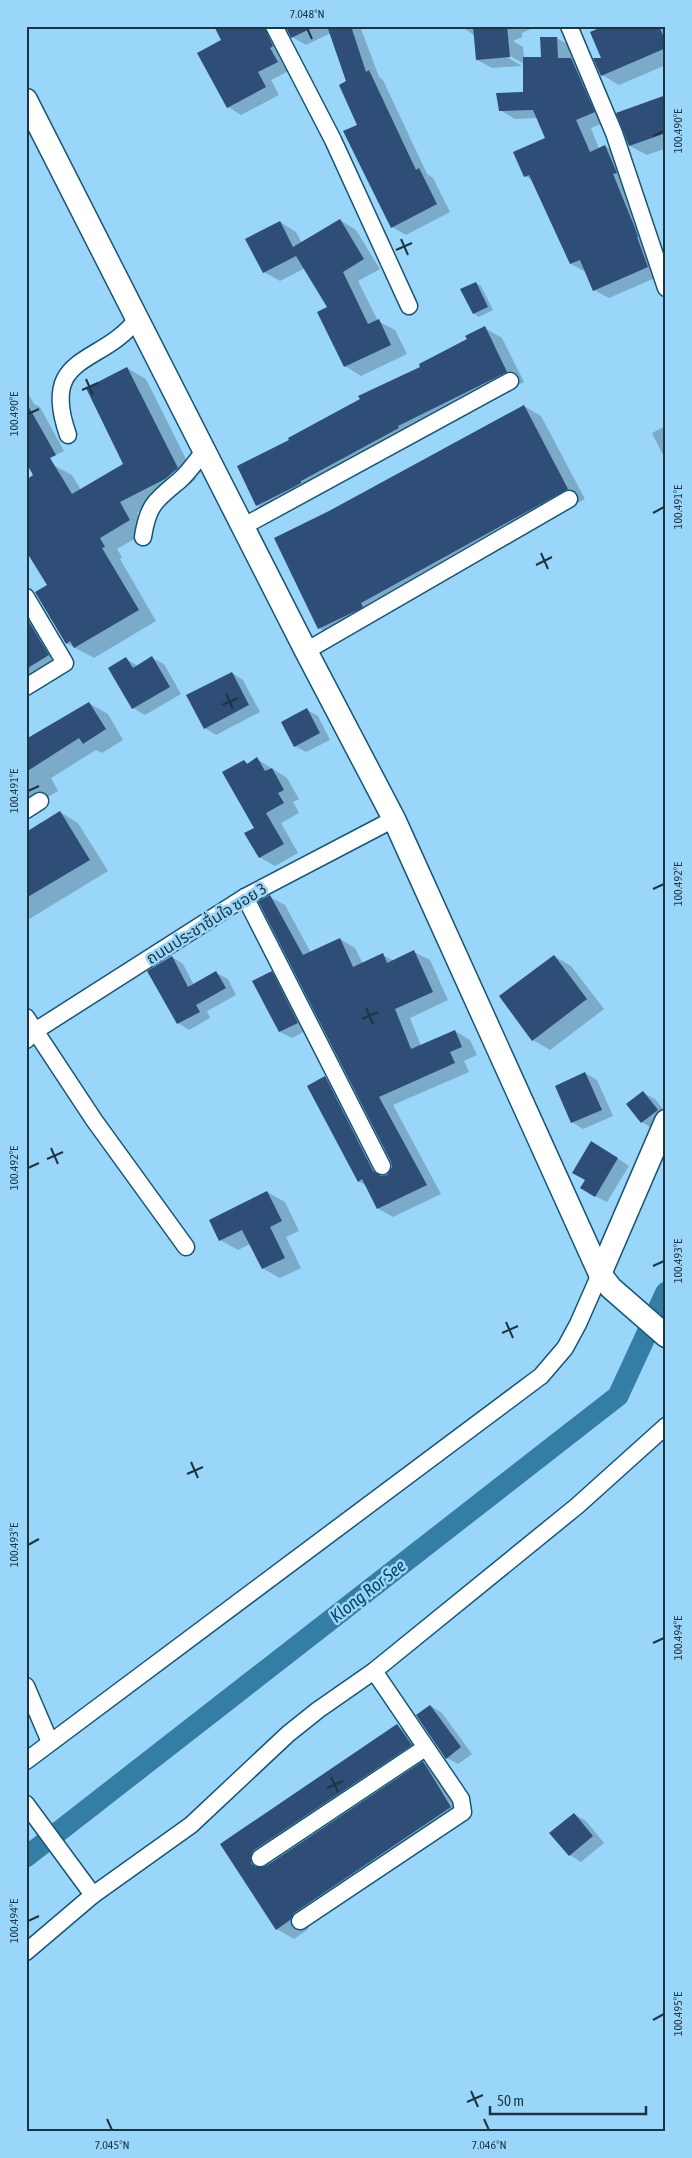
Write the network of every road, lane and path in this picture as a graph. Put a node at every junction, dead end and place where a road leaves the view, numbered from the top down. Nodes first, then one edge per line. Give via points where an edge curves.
1 (274, 26) edge
2 (569, 26) edge
3 (26, 100) edge
4 (666, 288) edge
5 (408, 306) dead end
6 (138, 318) junction
7 (510, 381) dead end
8 (68, 435) dead end
9 (205, 450) junction
10 (569, 499) dead end
11 (244, 526) junction
12 (143, 537) dead end
13 (26, 597) edge
14 (306, 651) junction
15 (26, 687) edge
16 (394, 819) junction
17 (245, 897) junction
18 (26, 1017) edge
19 (31, 1036) edge
20 (666, 1121) edge
21 (382, 1166) dead end
22 (186, 1247) dead end
23 (605, 1281) junction
24 (666, 1336) edge
25 (666, 1426) edge
26 (374, 1671) junction
27 (26, 1686) edge
28 (50, 1742) junction
29 (425, 1748) junction
30 (26, 1761) edge
31 (28, 1807) edge
32 (260, 1858) dead end
33 (93, 1896) junction
34 (300, 1920) dead end
35 (26, 1952) edge

1 - 5 street via 333,140
2 - 4 street via 614,133
3 - 6 street
6 - 8 street via 124,335 77,363 67,374 61,390 61,403
6 - 9 street
7 - 11 street
9 - 11 street
9 - 12 street via 180,479 157,498
10 - 14 street
11 - 14 street
13 - 15 street via 65,663
14 - 16 street
16 - 17 street, ถนนประชาชื่นใจ ซอย 3
16 - 23 street
17 - 19 street, ถนนประชาชื่นใจ ซอย 3
17 - 21 street
18 - 19 street
19 - 22 street
20 - 23 street
23 - 24 street
23 - 28 street via 565,1348 541,1376
25 - 26 street via 577,1506
26 - 29 street
26 - 33 street via 288,1734 191,1825
27 - 28 street
28 - 30 street
29 - 32 street
29 - 34 street via 461,1799 464,1808 461,1815
31 - 33 street
33 - 35 street

